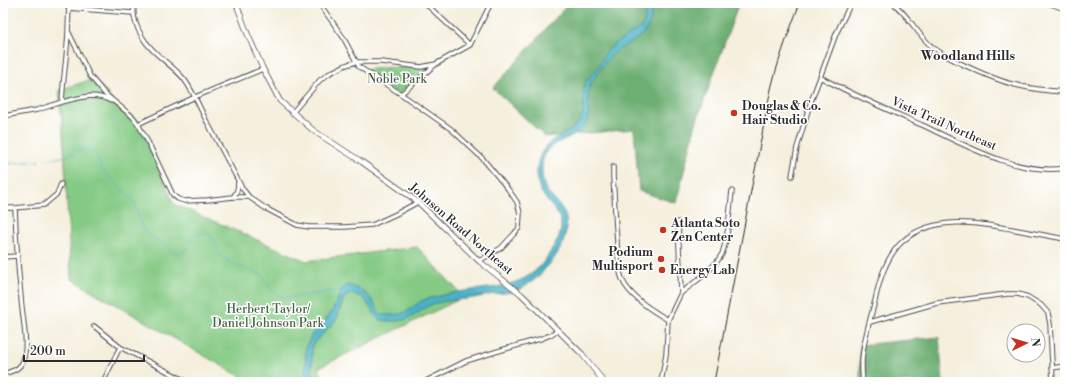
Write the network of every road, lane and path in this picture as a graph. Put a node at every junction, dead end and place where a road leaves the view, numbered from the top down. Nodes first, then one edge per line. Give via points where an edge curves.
1 (69, 3) edge
2 (134, 3) edge
3 (236, 3) edge
4 (319, 3) edge
5 (425, 3) edge
6 (491, 3) edge
7 (851, 3) edge
8 (894, 3) edge
9 (1048, 3) edge
10 (68, 8) junction
11 (1065, 9) edge
12 (133, 13) junction
13 (68, 31) junction
14 (470, 45) junction
15 (356, 62) junction
16 (436, 64) junction
17 (263, 69) junction
18 (820, 77) junction
19 (1065, 92) edge
20 (401, 94) junction
21 (195, 97) junction
22 (62, 102) junction
23 (115, 103) junction
24 (292, 113) junction
25 (3, 116) edge
26 (138, 124) junction
27 (613, 167) dead end
28 (1065, 168) edge
29 (792, 176) dead end
30 (238, 181) junction
31 (61, 184) dead end
32 (732, 191) dead end
33 (233, 197) junction
34 (249, 197) junction
35 (418, 202) junction
36 (3, 208) edge
37 (15, 208) junction
38 (678, 222) dead end
39 (1065, 239) edge
40 (17, 256) junction
41 (3, 257) edge
42 (479, 262) junction
43 (681, 293) junction
44 (668, 320) junction
45 (870, 322) junction
46 (94, 326) dead end
47 (558, 330) junction
48 (120, 347) junction
49 (1065, 366) edge
50 (1052, 368) junction
51 (3, 374) edge
52 (103, 382) edge
53 (187, 382) edge
54 (424, 382) edge
55 (604, 382) edge
56 (661, 382) edge
57 (862, 382) edge
58 (1053, 382) edge

1 - 10 street
2 - 12 street
3 - 17 street, Johnson Road Northeast
4 - 15 street via 343,37
5 - 14 street
6 - 14 street
7 - 18 street
8 - 19 street via 923,38 945,56 998,80 1027,88
9 - 11 street
10 - 12 street
10 - 13 street
12 - 21 street via 143,39 185,80
13 - 22 street
13 - 23 street via 90,76
14 - 16 street
15 - 16 street via 421,67
15 - 20 street via 359,67
15 - 24 street via 330,72
16 - 20 street
17 - 21 street
17 - 24 street, Johnson Road Northeast via 280,101
18 - 28 street, Vista Trail Northeast via 979,152 1015,164 1037,168
18 - 29 street via 797,148
20 - 42 street via 451,130 483,159 517,202 520,213 519,228 501,248
21 - 26 street
21 - 30 street
22 - 23 street via 98,96
22 - 25 street via 37,110
23 - 26 street
24 - 35 street, Johnson Road Northeast via 314,131
26 - 33 street via 173,195 178,199 197,201
27 - 44 street via 617,252 621,276 634,295
30 - 33 street via 238,188
30 - 34 street
31 - 37 street via 57,194 44,205
32 - 43 street via 722,254 704,275
33 - 34 street
34 - 35 street via 297,225 309,227 372,225
35 - 42 street, Johnson Road Northeast
36 - 37 street
37 - 40 street
38 - 43 street
39 - 45 street via 969,223 931,226 914,233 902,242 891,257 882,276
40 - 41 street
40 - 51 street via 26,348 22,363 16,369
42 - 47 street, Johnson Road Northeast via 521,294
43 - 44 street
44 - 56 street
45 - 50 street via 937,303 1018,294 1041,305 1048,313
45 - 57 street via 862,360
46 - 48 street
47 - 54 street via 550,336 466,361
47 - 55 street, Johnson Road Northeast via 582,354
48 - 52 street
48 - 53 street
49 - 50 street
50 - 58 street

